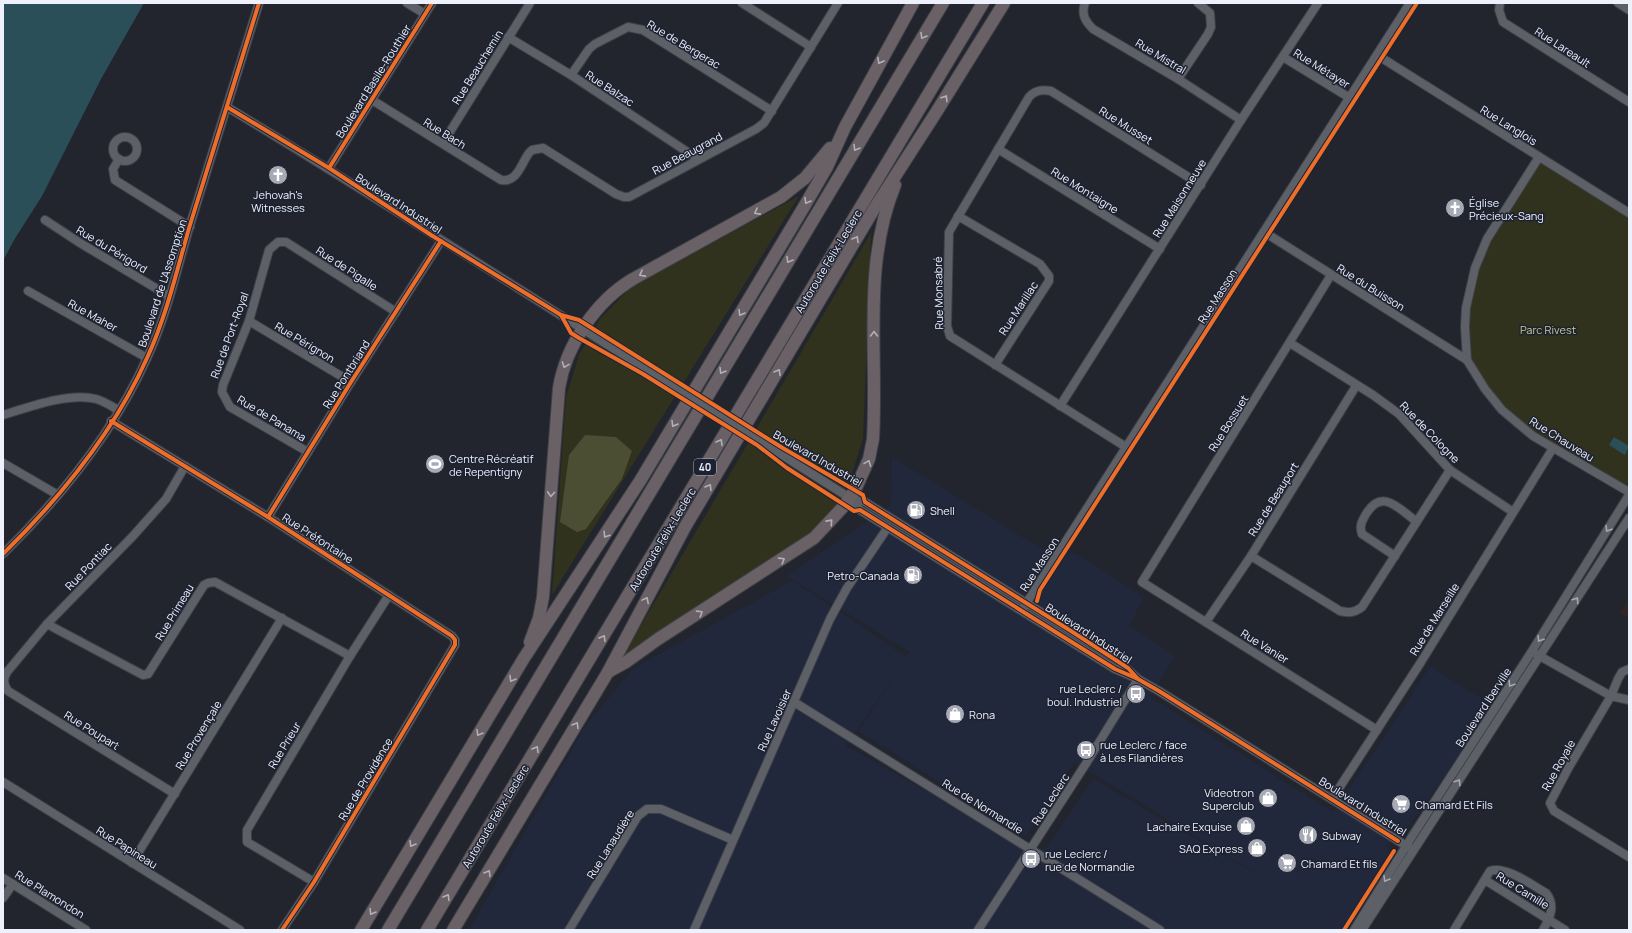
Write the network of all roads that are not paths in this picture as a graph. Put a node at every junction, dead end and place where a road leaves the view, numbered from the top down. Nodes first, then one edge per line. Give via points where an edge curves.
1 (260, 3) edge
2 (407, 3) edge
3 (432, 3) edge
4 (530, 3) edge
5 (742, 3) edge
6 (838, 3) edge
7 (913, 3) edge
8 (943, 3) edge
9 (983, 3) edge
10 (1004, 3) edge
11 (1085, 3) edge
12 (1198, 3) edge
13 (1318, 3) edge
14 (1410, 3) edge
15 (1500, 3) edge
16 (1618, 3) edge
17 (1629, 10) edge
18 (425, 14) junction
19 (508, 38) junction
20 (811, 47) junction
21 (1377, 55) junction
22 (1283, 57) junction
23 (571, 75) junction
24 (1178, 79) junction
25 (1037, 91) joint
26 (1350, 98) junction
27 (372, 100) junction
28 (1629, 102) edge
29 (226, 107) junction
30 (772, 111) junction
31 (1241, 120) junction
32 (845, 127) junction
33 (443, 144) junction
34 (998, 149) junction
35 (907, 157) junction
36 (1539, 157) junction
37 (119, 159) dead end
38 (698, 159) junction
39 (328, 168) junction
40 (508, 181) joint
41 (1201, 185) junction
42 (1629, 213) edge
43 (958, 216) junction
44 (45, 220) dead end
45 (190, 227) junction
46 (1264, 232) junction
47 (441, 241) junction
48 (286, 242) joint
49 (1160, 249) junction
50 (1331, 275) junction
51 (28, 291) dead end
52 (169, 296) junction
53 (396, 312) junction
54 (249, 321) junction
55 (583, 330) junction
56 (1290, 343) junction
57 (147, 358) junction
58 (1467, 360) junction
59 (995, 364) junction
60 (351, 382) junction
61 (1356, 386) junction
62 (226, 402) joint
63 (1060, 406) junction
64 (118, 410) junction
65 (3, 415) edge
66 (112, 421) junction
67 (1126, 447) junction
68 (1553, 448) junction
69 (308, 452) junction
70 (3, 463) edge
71 (185, 466) junction
72 (1450, 470) junction
73 (1629, 492) edge
74 (58, 495) junction
75 (1629, 495) edge
76 (850, 498) junction
77 (1513, 512) junction
78 (268, 517) junction
79 (1629, 518) edge
80 (1416, 521) junction
81 (888, 527) junction
82 (6, 546) edge
83 (3, 554) edge
84 (1251, 556) junction
85 (1395, 556) junction
86 (1142, 582) joint
87 (389, 595) junction
88 (1027, 603) junction
89 (1022, 610) junction
90 (282, 618) junction
91 (1206, 622) junction
92 (47, 624) junction
93 (452, 636) joint
94 (1536, 654) junction
95 (350, 656) junction
96 (524, 658) junction
97 (1629, 669) edge
98 (608, 672) junction
99 (1138, 679) junction
100 (4, 680) edge
101 (1611, 696) junction
102 (1629, 700) edge
103 (794, 702) junction
104 (1377, 730) junction
105 (3, 782) edge
106 (175, 794) junction
107 (1332, 799) junction
108 (733, 840) junction
109 (1030, 848) junction
110 (1410, 848) junction
111 (1629, 857) edge
112 (132, 863) junction
113 (3, 878) edge
114 (1485, 880) junction
115 (314, 882) junction
116 (13, 884) junction
117 (3, 898) edge
118 (1549, 920) junction
119 (86, 930) edge
120 (240, 930) edge
121 (282, 930) edge
122 (361, 930) edge
123 (388, 930) edge
124 (427, 930) edge
125 (453, 930) edge
126 (570, 930) edge
127 (694, 930) edge
128 (978, 930) edge
129 (1160, 930) edge
130 (1354, 930) edge
131 (1362, 930) edge
132 (1454, 930) edge
133 (1543, 930) edge
134 (1565, 930) edge

1 - 29 street, Boulevard de L'Assomption
2 - 18 street
3 - 18 street, Boulevard Basile-Routhier
4 - 19 street, Rue Beauchemin
5 - 20 street
6 - 20 street, Rue Beaugrand
7 -> 32 highway
8 -> 123 highway
124 -> 9 highway, Autoroute Félix-Leclerc / 40
35 -> 10 highway
11 - 24 street, Rue Mistral via 1083,13 1093,29
12 - 24 street via 1210,13 1211,27
13 - 22 street, Rue Maisonneuve
14 - 21 street, Rue Masson
15 - 28 street, Rue Lareault via 1498,10 1503,22
16 - 17 street
18 - 27 street, Boulevard Basile-Routhier
19 - 23 street, Rue Balzac
19 - 33 street, Rue Beauchemin
20 - 30 street, Rue Beaugrand
21 - 26 street, Rue Masson
21 - 36 street, Rue Langlois
22 - 26 street, Rue Métayer
22 - 31 street, Rue Maisonneuve
23 - 30 street, Rue de Bergerac via 595,44 621,29 635,27
23 - 38 street, Rue Balzac
24 - 31 street, Rue Mistral
25 - 34 street, Rue Monsabré via 1029,97
25 - 41 street, Rue Musset via 1051,91
26 - 46 street, Rue Masson
27 - 33 street, Rue Bach
27 - 39 street, Boulevard Basile-Routhier
29 - 39 street, Boulevard Industriel
29 - 45 street, Boulevard de L'Assomption
30 - 38 street, Rue Beaugrand via 756,129
31 - 41 street, Rue Maisonneuve
32 -> 55 highway via 819,162 790,191 766,207 620,287 600,305
32 -> 96 highway via 827,167 805,205 643,475
33 - 40 street, Rue Bach via 496,178
34 - 43 street, Rue Monsabré
34 - 49 street, Rue Montaigne
76 -> 35 highway via 866,466 873,439 878,239 888,203
98 -> 35 highway via 691,518
36 - 42 street, Rue Langlois
36 - 58 street, Rue Chauveau via 1487,239 1475,268 1466,308
37 - 45 street via 113,169 115,180
38 - 40 street, Rue Beaugrand via 624,198 543,148 532,150 516,174
39 - 47 street, Boulevard Industriel
41 - 49 street, Rue Maisonneuve
43 - 59 street, Rue Monsabré via 948,237 948,332 956,341
43 - 59 street, Rue Marillac via 1040,264 1049,276 1049,281
44 - 52 street, Rue du Périgord
45 - 52 street, Boulevard de L'Assomption
46 - 50 street, Rue du Buisson
46 - 67 street, Rue Masson
47 - 53 street, Rue Pontbriand
47 - 55 street, Boulevard Industriel
48 - 53 street, Rue de Pigalle
48 - 54 street, Rue de Port-Royal via 278,242 269,250
49 - 63 street, Rue Maisonneuve
50 - 56 street, Rue Bossuet
50 - 58 street, Rue du Buisson
51 - 57 street, Rue Maher
52 - 57 street, Boulevard de L'Assomption
53 - 60 street, Rue Pontbriand
54 - 60 street, Rue Pérignon
54 - 62 street, Rue de Port-Royal via 223,385 222,392
55 - 76 street, Boulevard Industriel, bridge
55 -> 96 highway via 560,382 543,597 539,618
56 - 61 street, Rue de Cologne
56 - 86 street, Rue Bossuet
57 - 64 street, Boulevard de L'Assomption
58 - 68 street, Rue Chauveau via 1502,410 1533,436
59 - 63 street, Rue Monsabré
60 - 69 street, Rue Pontbriand
61 - 72 street, Rue de Cologne via 1399,414
61 - 84 street, Rue de Beauport
62 - 69 street, Rue de Panama
63 - 67 street, Rue Monsabré
64 - 65 street via 97,399 77,397
64 - 66 street, Boulevard de L'Assomption
66 - 71 street, Rue Préfontaine
66 - 74 street, Boulevard de L'Assomption via 81,467
67 - 88 street, Rue Masson
68 - 73 street, Rue Chauveau
68 - 77 street, Rue de Marseille
69 - 78 street, Rue Pontbriand
70 - 74 street
71 - 78 street, Rue Préfontaine
71 - 92 street, Rue Pontiac via 166,500
72 - 77 street, Rue de Cologne
72 - 80 street
74 - 82 street, Boulevard de L'Assomption
75 -> 94 street, Boulevard Iberville
76 - 81 street, Boulevard Industriel via 860,510
76 - 88 street, Boulevard Industriel via 866,502
98 -> 76 highway via 804,546 826,527
77 - 104 street, Rue de Marseille
78 - 87 street, Rue Préfontaine
94 -> 79 street, Boulevard Iberville
80 - 85 street
80 - 85 street via 1385,500 1378,501 1371,507 1362,521 1362,534
81 - 89 street, Boulevard Industriel
81 - 103 street, Rue Lavoisier via 847,588 830,619
82 - 83 street, Boulevard de L'Assomption
84 - 85 street via 1340,611 1349,613 1362,607
84 - 91 street, Rue de Beauport
86 - 91 street, Rue Vanier
87 - 93 street, Rue Préfontaine
87 - 95 street, Rue Prieur
88 - 89 street, Rue Masson
88 - 99 street, Boulevard Industriel via 1117,660
89 - 99 street, Boulevard Industriel via 1115,669
90 - 92 street, Rue Primeau via 223,585 208,583 204,585 151,671 142,675
90 - 95 street, Rue Primeau
90 - 106 street, Rue Provençale
91 - 104 street, Rue Vanier
92 - 100 street, Rue Pontiac via 7,672
93 - 115 street, Rue de Providence via 455,645
94 - 101 street
94 - 110 street, Boulevard Iberville
95 - 115 street, Rue Prieur via 246,834 247,842
96 -> 122 highway
97 - 101 street via 1622,672
125 -> 98 highway
99 - 107 street, Boulevard Industriel
99 - 109 street, Rue Leclerc
100 - 106 street, Rue Poupart via 8,691
101 - 102 street
101 - 111 street, Rue Royale via 1550,803 1554,811
103 - 108 street, Rue Lavoisier
103 - 109 street, Rue de Normandie
104 - 107 street, Rue de Marseille
105 - 112 street, Rue Papineau
106 - 112 street, Rue Provençale
107 - 110 street, Boulevard Industriel
108 - 126 street, Rue Lanaudière via 661,809 647,809 642,812
108 - 127 street, Rue Lavoisier
109 - 128 street, Rue Leclerc
109 - 129 street, Rue de Normandie
110 -> 130 street, Boulevard Iberville
110 - 131 street, Boulevard Iberville
112 - 120 street, Rue Papineau
113 - 116 street, Rue Plamondon
114 - 118 street, Rue Camille
114 - 118 street, Rue Camille via 1490,871 1501,869 1546,893 1552,902
114 - 132 street, Rue Camille
115 - 121 street, Rue de Providence
116 - 117 street
116 - 119 street, Rue Plamondon
118 - 133 street, Rue Camille
118 - 134 street, Rue Camille

